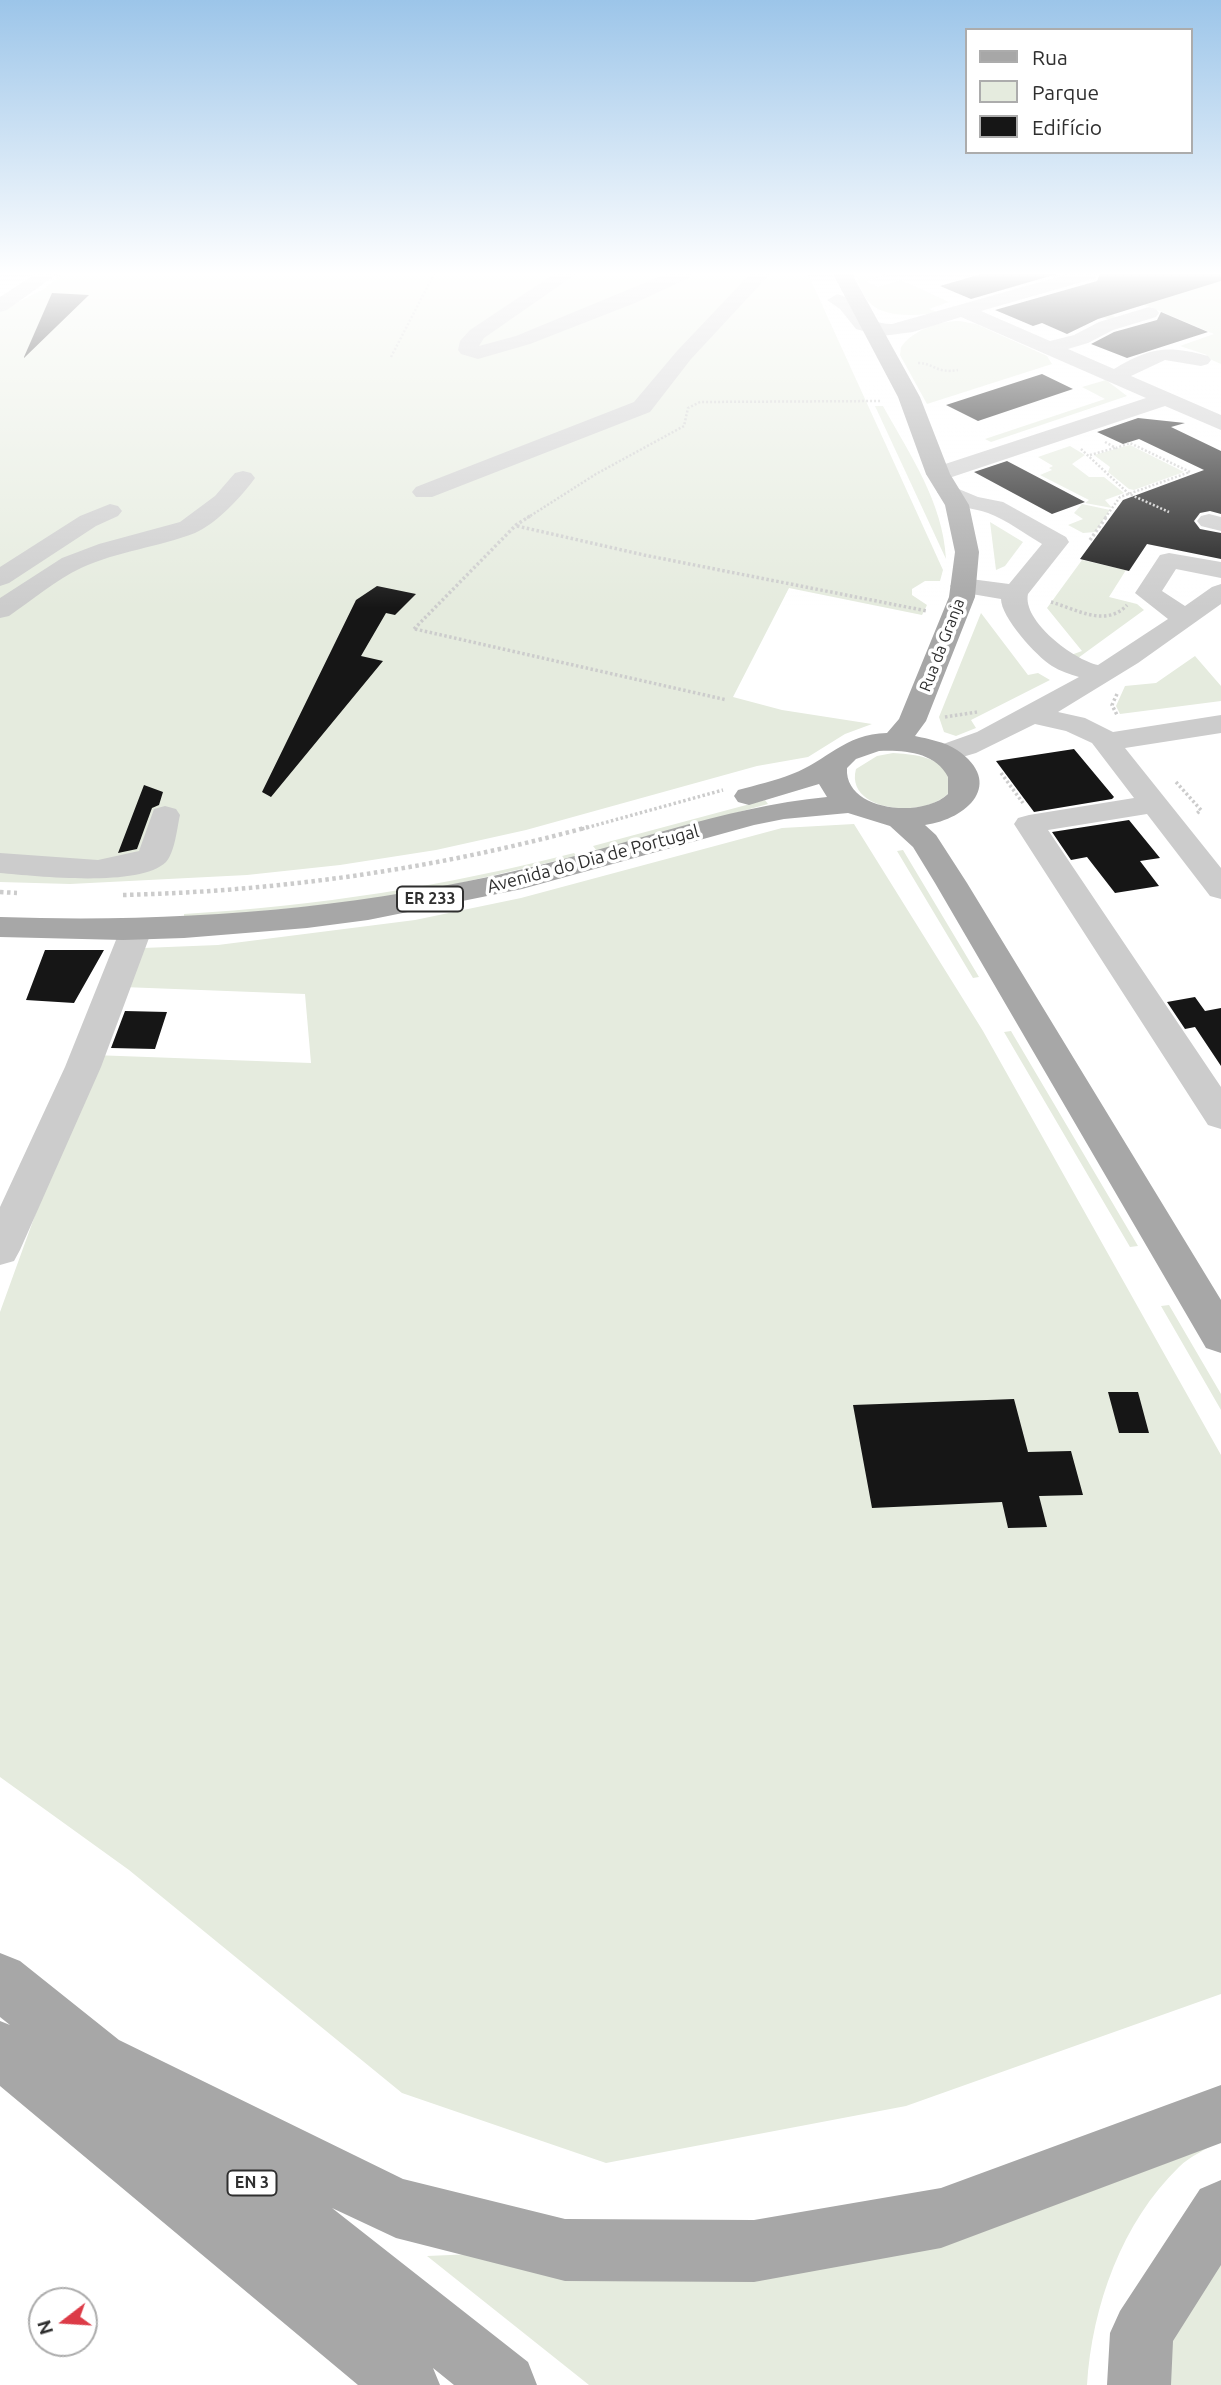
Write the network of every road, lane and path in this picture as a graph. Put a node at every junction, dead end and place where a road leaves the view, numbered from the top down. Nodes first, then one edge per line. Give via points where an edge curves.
1 (660, 385) edge
2 (884, 385) edge
3 (903, 385) edge
4 (1130, 385) edge
5 (890, 401) junction
6 (1158, 402) junction
7 (1219, 425) edge
8 (1105, 442) dead end
9 (1075, 444) dead end
10 (1116, 448) junction
11 (1090, 455) junction
12 (940, 476) junction
13 (243, 478) dead end
14 (424, 492) dead end
15 (1129, 494) junction
16 (110, 511) dead end
17 (1169, 512) dead end
18 (516, 525) junction
19 (1090, 540) dead end
20 (1221, 570) edge
21 (0, 578) edge
22 (963, 586) junction
23 (1221, 592) edge
24 (1016, 593) junction
25 (1051, 602) dead end
26 (1129, 602) dead end
27 (0, 610) edge
28 (954, 617) junction
29 (1184, 620) junction
30 (1105, 680) junction
31 (727, 700) dead end
32 (1031, 715) junction
33 (1221, 724) edge
34 (1109, 732) junction
35 (934, 747) junction
36 (834, 762) junction
37 (1001, 773) dead end
38 (736, 786) dead end
39 (850, 804) junction
40 (1024, 804) dead end
41 (1154, 804) junction
42 (165, 815) dead end
43 (917, 826) junction
44 (0, 863) edge
45 (1221, 889) edge
46 (0, 892) edge
47 (118, 895) dead end
48 (14, 899) edge
49 (0, 927) edge
50 (136, 930) junction
51 (1221, 1116) edge
52 (0, 1250) edge
53 (1221, 1336) edge
54 (0, 1980) edge
55 (0, 2049) edge
56 (100, 2060) junction
57 (1221, 2114) edge
58 (1221, 2210) edge
59 (408, 2385) edge
60 (505, 2385) edge
61 (1139, 2385) edge

1 - 14 street via 642,407
2 - 5 main road, Rua da Granja
3 - 12 main road, Rua da Granja
4 - 6 street
5 - 12 main road, Rua da Granja
5 - 18 path via 700,402 688,408 684,426
6 - 7 street
6 - 12 street
8 - 10 path
9 - 11 path
10 - 11 path
10 - 15 path via 1130,443 1190,472
11 - 15 path
12 - 22 main road, Rua da Granja via 957,505 967,552
12 - 24 street via 972,503 995,508 1057,542
13 - 27 street via 223,501 189,527 71,563
15 - 17 path
15 - 19 path via 1120,498
16 - 21 street
18 - 28 path
18 - 31 path via 414,629
20 - 29 street via 1169,560 1148,593
22 - 24 street
22 - 28 main road, Rua da Granja
23 - 29 street
24 - 30 street via 1017,612 1059,661
25 - 26 path via 1106,617 1122,612
28 - 35 main road, Rua da Granja
29 - 30 street
30 - 32 street
30 - 34 path via 1112,705
30 - 34 street via 1091,709
32 - 34 street
32 - 35 street
33 - 34 street
34 - 41 street
35 - 36 main road, Avenida do Dia de Portugal via 859,746
35 - 43 main road, Rua da Granja via 965,780 964,792 957,803
36 - 39 main road via 831,783
36 - 48 main road, Avenida do Dia de Portugal / ER 233 via 804,780 770,790 529,855 401,882 226,903 142,907
37 - 40 path
38 - 47 path via 493,851 400,870 268,888
39 - 43 main road
39 - 50 main road, Avenida do Dia de Portugal / ER 233 via 749,817 544,874 426,900 249,923
41 - 45 street
41 - 51 street via 1029,824
42 - 44 street via 153,857 138,864 96,868
43 - 53 main road
46 - 48 path
49 - 50 main road, Avenida do Dia de Portugal / ER 233
50 - 52 street via 83,1067
54 - 56 main road, EN 3
55 - 59 main road
56 - 57 main road via 396,2208 565,2250 754,2251 941,2218
56 - 60 main road, EN 3
58 - 61 main road via 1142,2333

